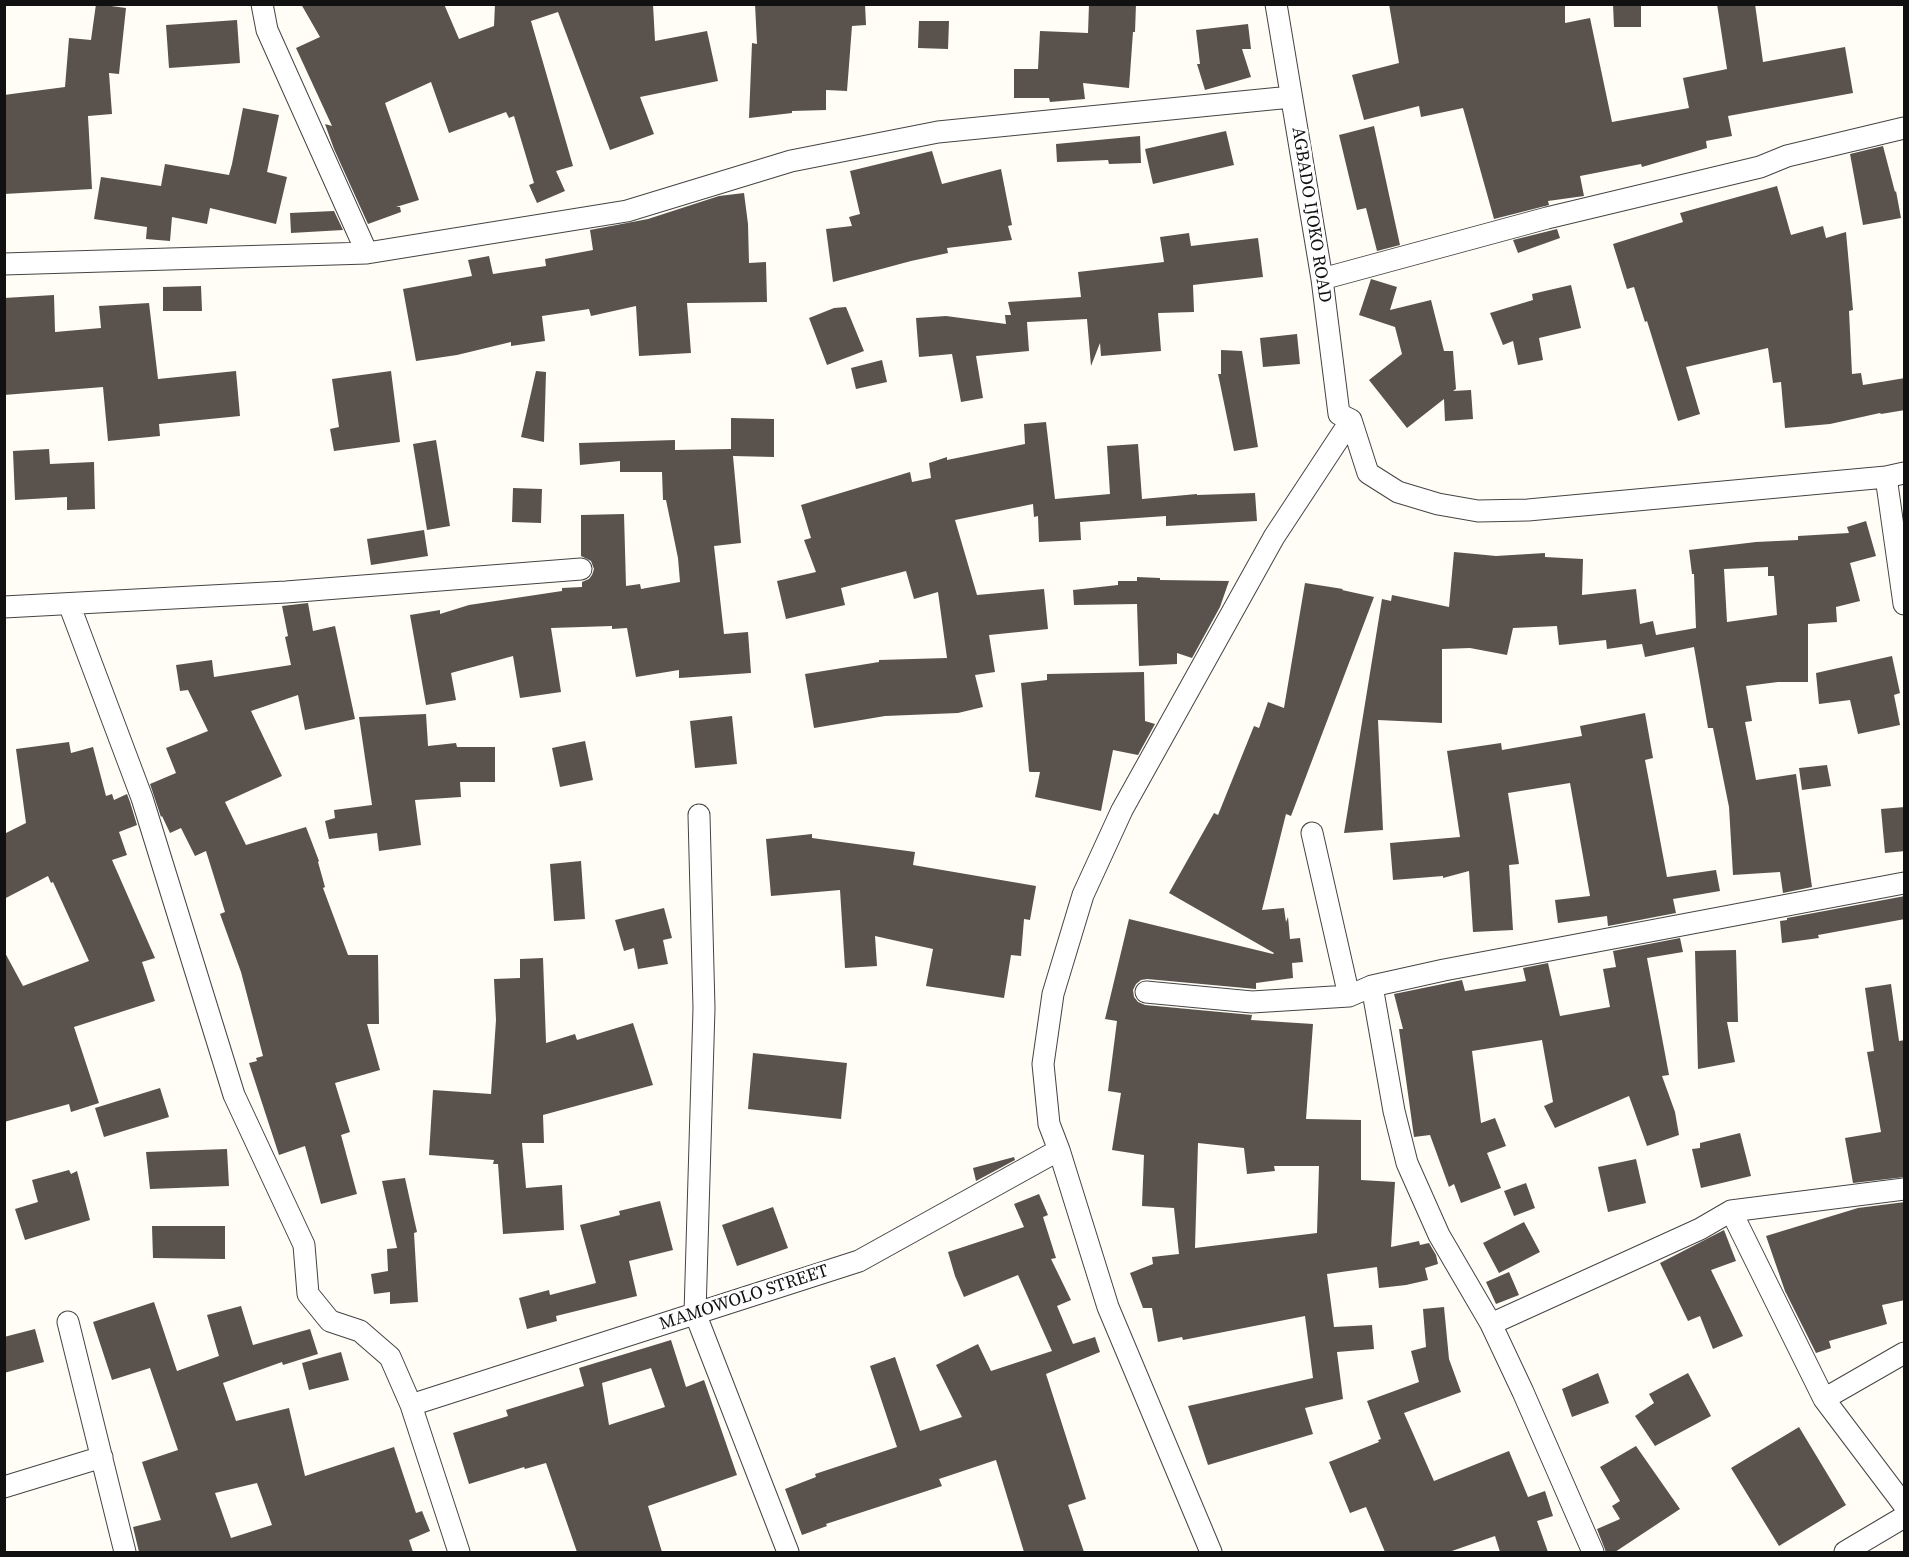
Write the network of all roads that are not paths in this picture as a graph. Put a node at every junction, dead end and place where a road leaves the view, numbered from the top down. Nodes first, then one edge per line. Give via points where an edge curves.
1 (262, 4) edge
2 (1276, 4) edge
3 (1291, 97) junction
4 (1905, 128) edge
5 (367, 253) junction
6 (4, 264) edge
7 (1322, 279) junction
8 (1350, 420) junction
9 (1895, 475) edge
10 (581, 569) dead end
11 (69, 604) junction
12 (1905, 604) edge
13 (4, 607) edge
14 (699, 815) dead end
15 (1312, 833) dead end
16 (1905, 883) edge
17 (1372, 986) junction
18 (1146, 992) dead end
19 (1349, 996) junction
20 (1059, 1150) junction
21 (1905, 1189) edge
22 (1731, 1211) junction
23 (695, 1313) junction
24 (68, 1322) dead end
25 (1491, 1324) junction
26 (1905, 1353) edge
27 (1824, 1399) junction
28 (411, 1405) junction
29 (102, 1457) junction
30 (4, 1487) edge
31 (1905, 1505) edge
32 (1905, 1517) edge
33 (125, 1552) edge
34 (459, 1552) edge
35 (788, 1552) edge
36 (1211, 1552) edge
37 (1593, 1552) edge
38 (1845, 1552) edge

1 - 5 street via 267,30
2 - 3 street, AGBADO IJOKO ROAD
3 - 5 street via 938,132 791,161 627,211
3 - 7 street, AGBADO IJOKO ROAD
4 - 7 street
5 - 6 street
7 - 8 street, AGBADO IJOKO ROAD via 1339,414
8 - 9 street via 1368,473 1398,492 1478,511 1540,509
8 - 20 street via 1274,537 1122,810 1083,895 1053,994 1043,1064 1049,1124
9 - 12 street
10 - 11 street
11 - 13 street
11 - 28 street via 142,798 234,1095 304,1245 308,1294 330,1321 360,1331 390,1357
14 - 23 street via 704,1008
15 - 19 street
16 - 17 street
17 - 19 street
17 - 25 street via 1407,1163 1439,1235
18 - 19 street via 1252,1002
20 - 23 street, MAMOWOLO STREET via 859,1262
20 - 36 street via 1108,1307
21 - 22 street
22 - 25 street via 1700,1229
22 - 27 street
23 - 28 street, MAMOWOLO STREET
23 - 35 street
24 - 29 street
25 - 37 street
26 - 27 street
27 - 31 street
28 - 34 street
29 - 30 street
29 - 33 street
32 - 38 street

